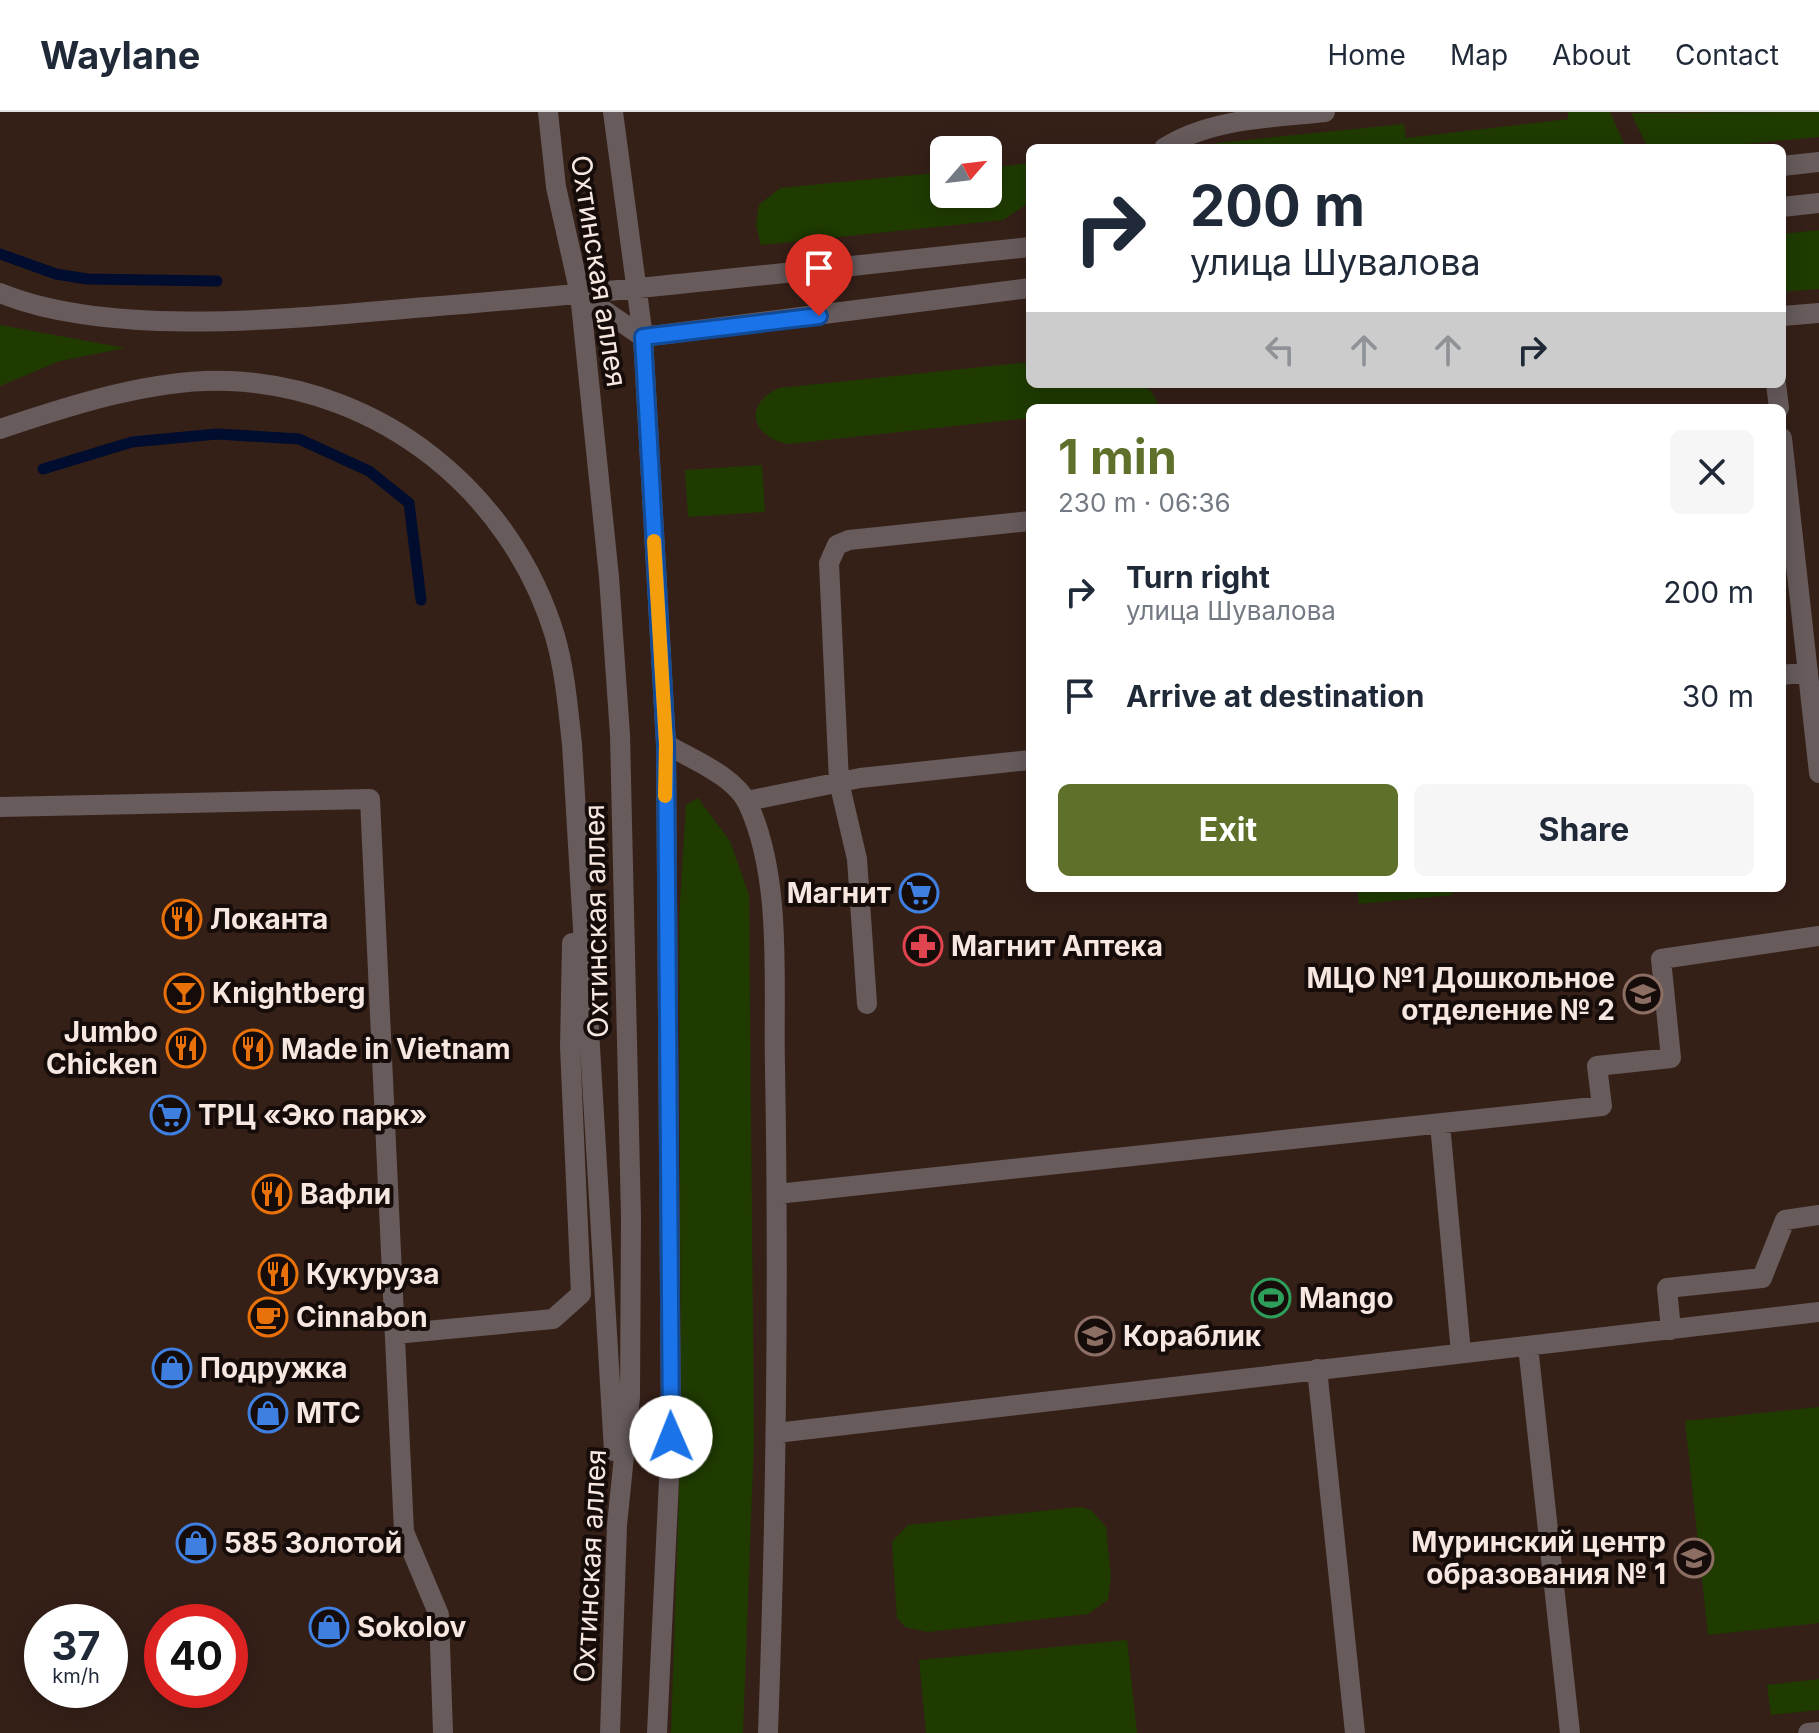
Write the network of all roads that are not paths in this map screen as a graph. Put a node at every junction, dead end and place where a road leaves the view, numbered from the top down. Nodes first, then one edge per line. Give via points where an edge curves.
1 (548, 112) edge
2 (613, 112) edge
3 (1325, 112) edge
4 (1170, 144) edge
5 (1819, 162) edge
6 (1786, 166) edge
7 (1819, 203) edge
8 (1786, 207) edge
9 (1026, 247) edge
10 (637, 288) junction
11 (1026, 289) edge
12 (0, 293) edge
13 (580, 294) junction
14 (1819, 313) edge
15 (1786, 316) edge
16 (643, 337) junction
17 (0, 429) edge
18 (1786, 477) edge
19 (1026, 521) edge
20 (1808, 672) junction
21 (1786, 675) edge
22 (666, 744) junction
23 (1026, 760) edge
24 (1818, 760) edge
25 (839, 782) junction
26 (574, 789) junction
27 (747, 801) junction
28 (0, 807) edge
29 (1819, 936) edge
30 (867, 1004) dead end
31 (1440, 1124) junction
32 (777, 1194) junction
33 (1819, 1215) edge
34 (1819, 1312) edge
35 (1671, 1330) junction
36 (395, 1334) junction
37 (1528, 1346) junction
38 (1461, 1353) junction
39 (1317, 1369) junction
40 (776, 1433) junction
41 (617, 1525) junction
42 (1819, 1732) edge
43 (443, 1733) edge
44 (610, 1733) edge
45 (657, 1733) edge
46 (768, 1733) edge
47 (1355, 1733) edge
48 (1570, 1733) edge
49 (1808, 1733) edge

1 - 13 street, Охтинская аллея via 556,187
2 - 10 street, Охтинская аллея
3 - 4 street via 1239,121 1184,135
5 - 6 street
7 - 8 street
9 - 10 street
10 - 13 street
10 - 16 street, Охтинская аллея
11 - 16 street
12 - 13 street via 84,312 179,320 286,318
13 - 16 street
13 - 41 street, Охтинская аллея via 620,735 631,1232 630,1397
14 - 15 street
16 - 22 street, Охтинская аллея
17 - 26 street via 77,403 227,380 286,386 346,403 407,437 463,480 532,577 555,637 566,691
18 - 20 street
19 - 25 street via 837,545 829,563
20 - 21 street
20 - 24 street
22 - 27 street via 723,777
22 - 45 street, Охтинская аллея via 671,1437
23 - 25 street
25 - 27 street
25 - 30 street via 857,859
26 - 36 street via 570,1047 581,1294 553,1319
26 - 41 street
27 - 32 street via 764,856 771,915
28 - 36 street via 370,799
29 - 31 street via 1661,959 1671,1058 1597,1066 1602,1106
31 - 32 street
31 - 38 street
32 - 40 street
33 - 35 street via 1785,1220 1762,1278 1667,1288
34 - 35 street
35 - 37 street
36 - 43 street via 404,1532 439,1615
37 - 38 street
37 - 48 street
38 - 39 street
39 - 40 street
39 - 47 street
40 - 46 street
41 - 44 street, Охтинская аллея
42 - 49 street

